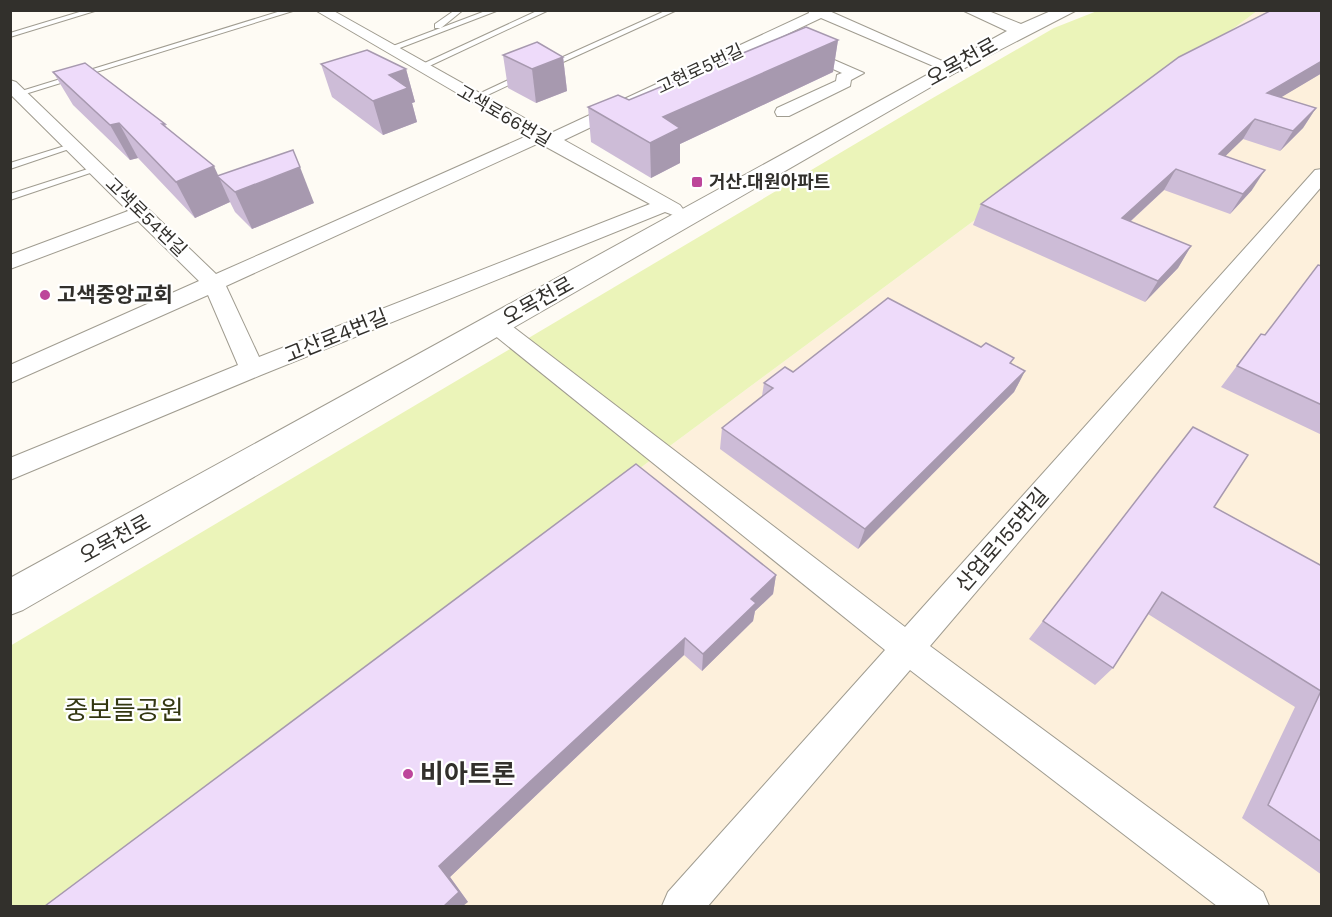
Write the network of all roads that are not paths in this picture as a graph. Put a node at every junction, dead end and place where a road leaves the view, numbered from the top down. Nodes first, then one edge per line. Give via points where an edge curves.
1 (95, 10) edge
2 (293, 10) edge
3 (321, 10) edge
4 (460, 10) edge
5 (496, 10) edge
6 (546, 10) edge
7 (674, 10) edge
8 (970, 10) edge
9 (1069, 10) edge
10 (817, 12) edge
11 (1021, 30) junction
12 (10, 35) edge
13 (424, 37) junction
14 (389, 49) junction
15 (786, 52) edge
16 (729, 55) junction
17 (747, 63) edge
18 (420, 67) junction
19 (950, 68) junction
20 (15, 89) edge
21 (474, 98) junction
22 (783, 112) dead end
23 (544, 138) junction
24 (74, 146) junction
25 (10, 166) edge
26 (97, 169) junction
27 (1322, 174) edge
28 (10, 197) edge
29 (663, 206) junction
30 (142, 213) junction
31 (690, 215) junction
32 (10, 263) edge
33 (214, 284) junction
34 (496, 325) junction
35 (252, 369) junction
36 (10, 375) edge
37 (10, 470) edge
38 (10, 598) edge
39 (908, 648) junction
40 (682, 906) edge
41 (1249, 906) edge

1 - 12 lane
2 - 20 lane
3 - 14 street, 고색로66번길
4 - 13 lane
5 - 13 lane
6 - 18 lane
7 - 21 lane
8 - 11 street
9 - 11 street, 오목천로
10 - 16 street, 고현로5번길
10 - 19 street
11 - 19 street, 오목천로
13 - 14 lane
14 - 18 street, 고색로66번길
15 - 22 street via 796,48 856,69 856,73 843,78 844,83
16 - 17 street
16 - 23 street, 고현로5번길
18 - 21 street, 고색로66번길
19 - 31 street, 오목천로
20 - 24 street, 고색로54번길
21 - 23 street, 고색로66번길
23 - 29 street, 고색로66번길
23 - 33 street, 고현로5번길
24 - 25 lane
24 - 26 street, 고색로54번길
26 - 28 lane
26 - 30 street, 고색로54번길
27 - 39 street, 산업로155번길
29 - 31 street, 고색로66번길
29 - 35 street, 고산로4번길
30 - 32 street
30 - 33 street, 고색로54번길
31 - 34 street, 오목천로
33 - 35 street, 고색로54번길
33 - 36 street, 고현로5번길
34 - 38 street, 오목천로
34 - 39 street
35 - 37 street, 고산로4번길
39 - 40 street, 산업로155번길
39 - 41 street

